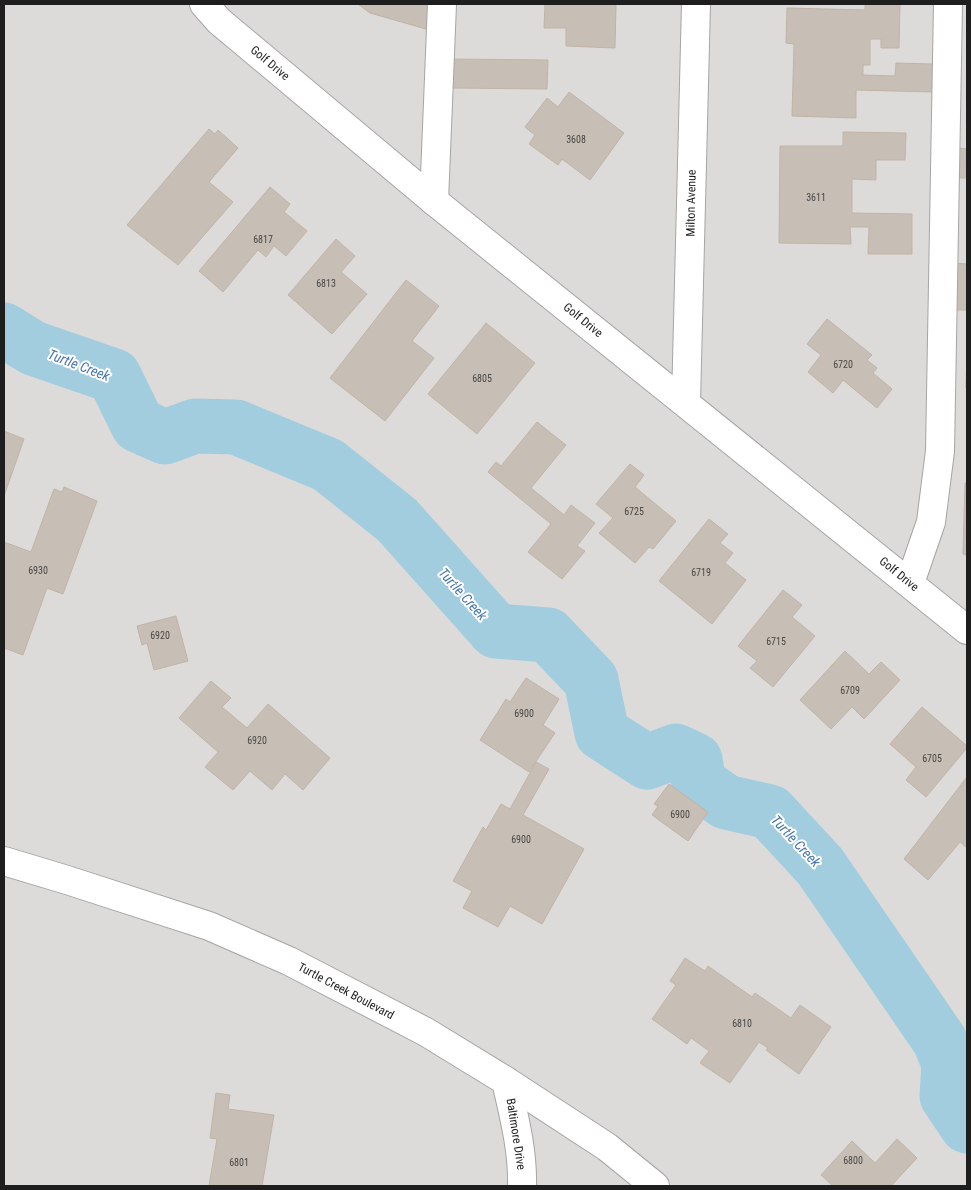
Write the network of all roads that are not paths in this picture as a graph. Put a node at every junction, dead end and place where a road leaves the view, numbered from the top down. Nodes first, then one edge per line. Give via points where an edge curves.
1 (204, 4) edge
2 (442, 4) edge
3 (696, 4) edge
4 (948, 4) edge
5 (434, 201) junction
6 (686, 402) junction
7 (910, 583) junction
8 (967, 630) edge
9 (4, 862) edge
10 (506, 1081) junction
11 (522, 1186) edge
12 (655, 1186) edge

1 - 5 street, Golf Drive via 220,21
2 - 5 street
3 - 6 street, Milton Avenue
4 - 7 street via 940,452 931,522
5 - 6 street, Golf Drive
6 - 7 street, Golf Drive
7 - 8 street, Golf Drive
9 - 10 street, Turtle Creek Boulevard via 209,926 289,961 426,1032
10 - 11 street, Baltimore Drive via 518,1134
10 - 12 street, Turtle Creek Boulevard via 607,1147

